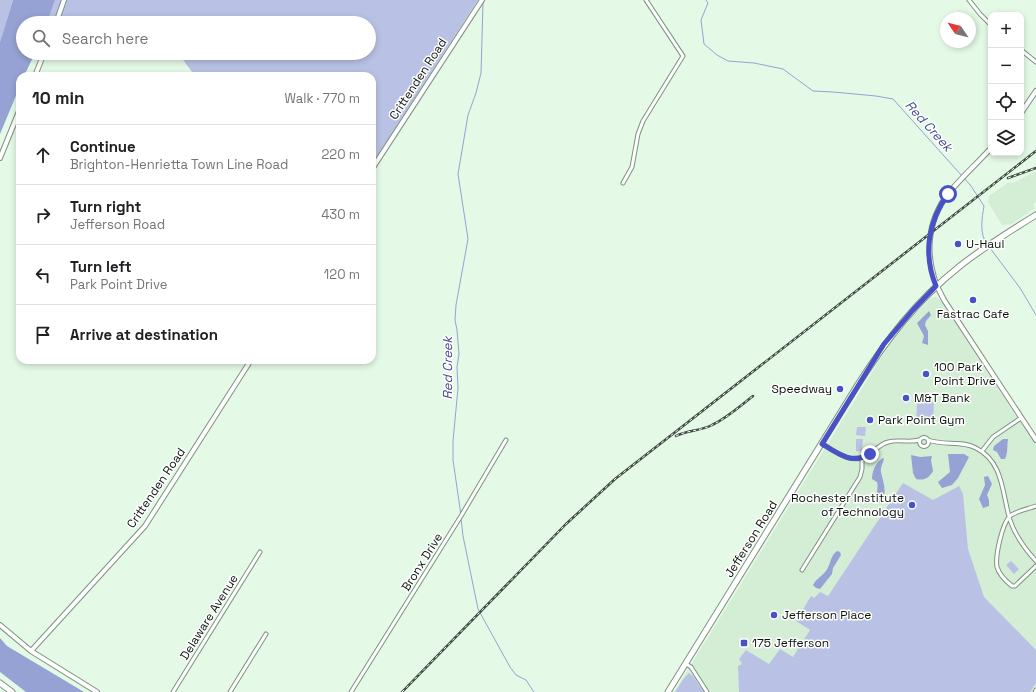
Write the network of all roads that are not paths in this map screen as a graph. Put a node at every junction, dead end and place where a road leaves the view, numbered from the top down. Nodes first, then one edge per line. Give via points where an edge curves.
1 (64, 0) edge
2 (482, 0) edge
3 (646, 0) edge
4 (969, 0) edge
5 (58, 16) edge
6 (988, 22) edge
7 (1024, 52) edge
8 (41, 60) edge
9 (1036, 62) edge
10 (36, 72) edge
11 (1036, 91) edge
12 (1024, 109) edge
13 (16, 121) edge
14 (988, 151) edge
15 (0, 158) edge
16 (376, 163) edge
17 (623, 183) dead end
18 (1036, 215) edge
19 (936, 286) junction
20 (248, 364) edge
21 (1022, 418) junction
22 (506, 440) dead end
23 (1036, 440) edge
24 (919, 442) junction
25 (928, 442) junction
26 (822, 444) junction
27 (982, 451) junction
28 (862, 458) junction
29 (1036, 506) edge
30 (1010, 517) junction
31 (260, 552) dead end
32 (1036, 561) edge
33 (1036, 566) edge
34 (802, 570) dead end
35 (0, 625) edge
36 (266, 634) dead end
37 (31, 651) junction
38 (686, 664) junction
39 (0, 683) edge
40 (12, 692) edge
41 (97, 692) edge
42 (173, 692) edge
43 (230, 692) edge
44 (351, 692) edge
45 (668, 692) edge
46 (707, 692) edge

1 - 5 street
2 - 16 street, Crittenden Road
3 - 17 street via 683,56 643,121 632,167
4 - 6 street
7 - 9 street
8 - 10 street
11 - 12 street
13 - 15 street
14 - 19 street via 948,194 939,208 930,234 930,262
18 - 19 main road, Jefferson Road via 985,248
19 - 21 street
19 - 26 main road, Jefferson Road via 884,344
20 - 37 street, Crittenden Road via 145,526
21 - 23 street
21 - 27 street via 993,437
22 - 44 street, Bronx Drive
24 - 25 street via 924,447
24 - 25 street via 924,437
24 - 28 street via 888,442
25 - 27 street via 964,444
26 - 28 street via 845,458
26 - 38 main road, Jefferson Road
27 - 30 street via 991,459 998,471
28 - 34 street via 860,476
29 - 30 street
30 - 32 street via 1017,535
30 - 33 street via 1003,528 997,559 999,571 1011,586 1014,586
31 - 42 street, Delaware Avenue
35 - 37 street
36 - 43 street
37 - 41 street
38 - 45 main road, Jefferson Road
38 - 46 street via 691,667
39 - 40 main road

